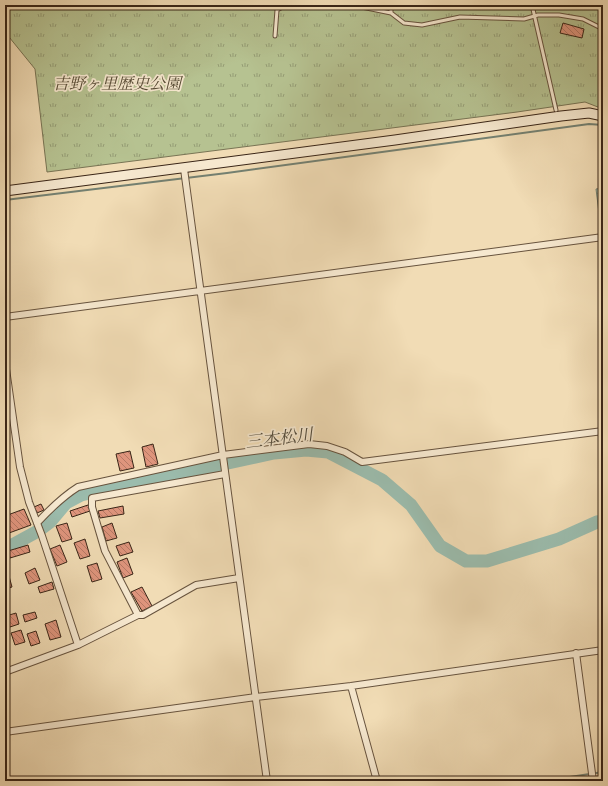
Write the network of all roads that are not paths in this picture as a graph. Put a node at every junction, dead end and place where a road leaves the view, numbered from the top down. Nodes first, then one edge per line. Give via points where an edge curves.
1 (286, 5) edge
2 (352, 5) edge
3 (391, 5) edge
4 (532, 5) edge
5 (391, 14) junction
6 (535, 16) junction
7 (603, 29) edge
8 (276, 36) dead end
9 (556, 110) dead end
10 (603, 116) edge
11 (184, 168) junction
12 (5, 191) edge
13 (603, 237) edge
14 (201, 292) junction
15 (5, 317) edge
16 (5, 362) edge
17 (603, 431) edge
18 (223, 455) junction
19 (226, 474) junction
20 (38, 523) junction
21 (239, 578) junction
22 (138, 615) junction
23 (78, 645) junction
24 (603, 650) edge
25 (576, 653) junction
26 (5, 672) edge
27 (351, 686) junction
28 (256, 697) junction
29 (5, 732) edge
30 (267, 781) edge
31 (377, 781) edge
32 (593, 781) edge

1 - 8 lane via 277,10
2 - 5 lane
3 - 5 lane
4 - 6 lane
5 - 6 lane via 404,23 422,25 460,17 524,19
6 - 7 lane via 559,15 575,18
6 - 9 lane
10 - 11 street via 589,113 561,116
11 - 12 street
11 - 14 street
13 - 14 street
14 - 15 street
14 - 18 street
16 - 20 street via 20,468 29,502
17 - 18 street via 362,462 345,452 309,444
18 - 19 street
18 - 20 street via 78,487 52,506
19 - 21 street
19 - 22 street via 92,498 92,507 105,551
20 - 23 street
21 - 22 street via 196,585 143,615
21 - 28 street
22 - 23 street
23 - 26 street
24 - 25 street
25 - 27 street
25 - 32 street
27 - 28 street
27 - 31 street
28 - 29 street
28 - 30 street

